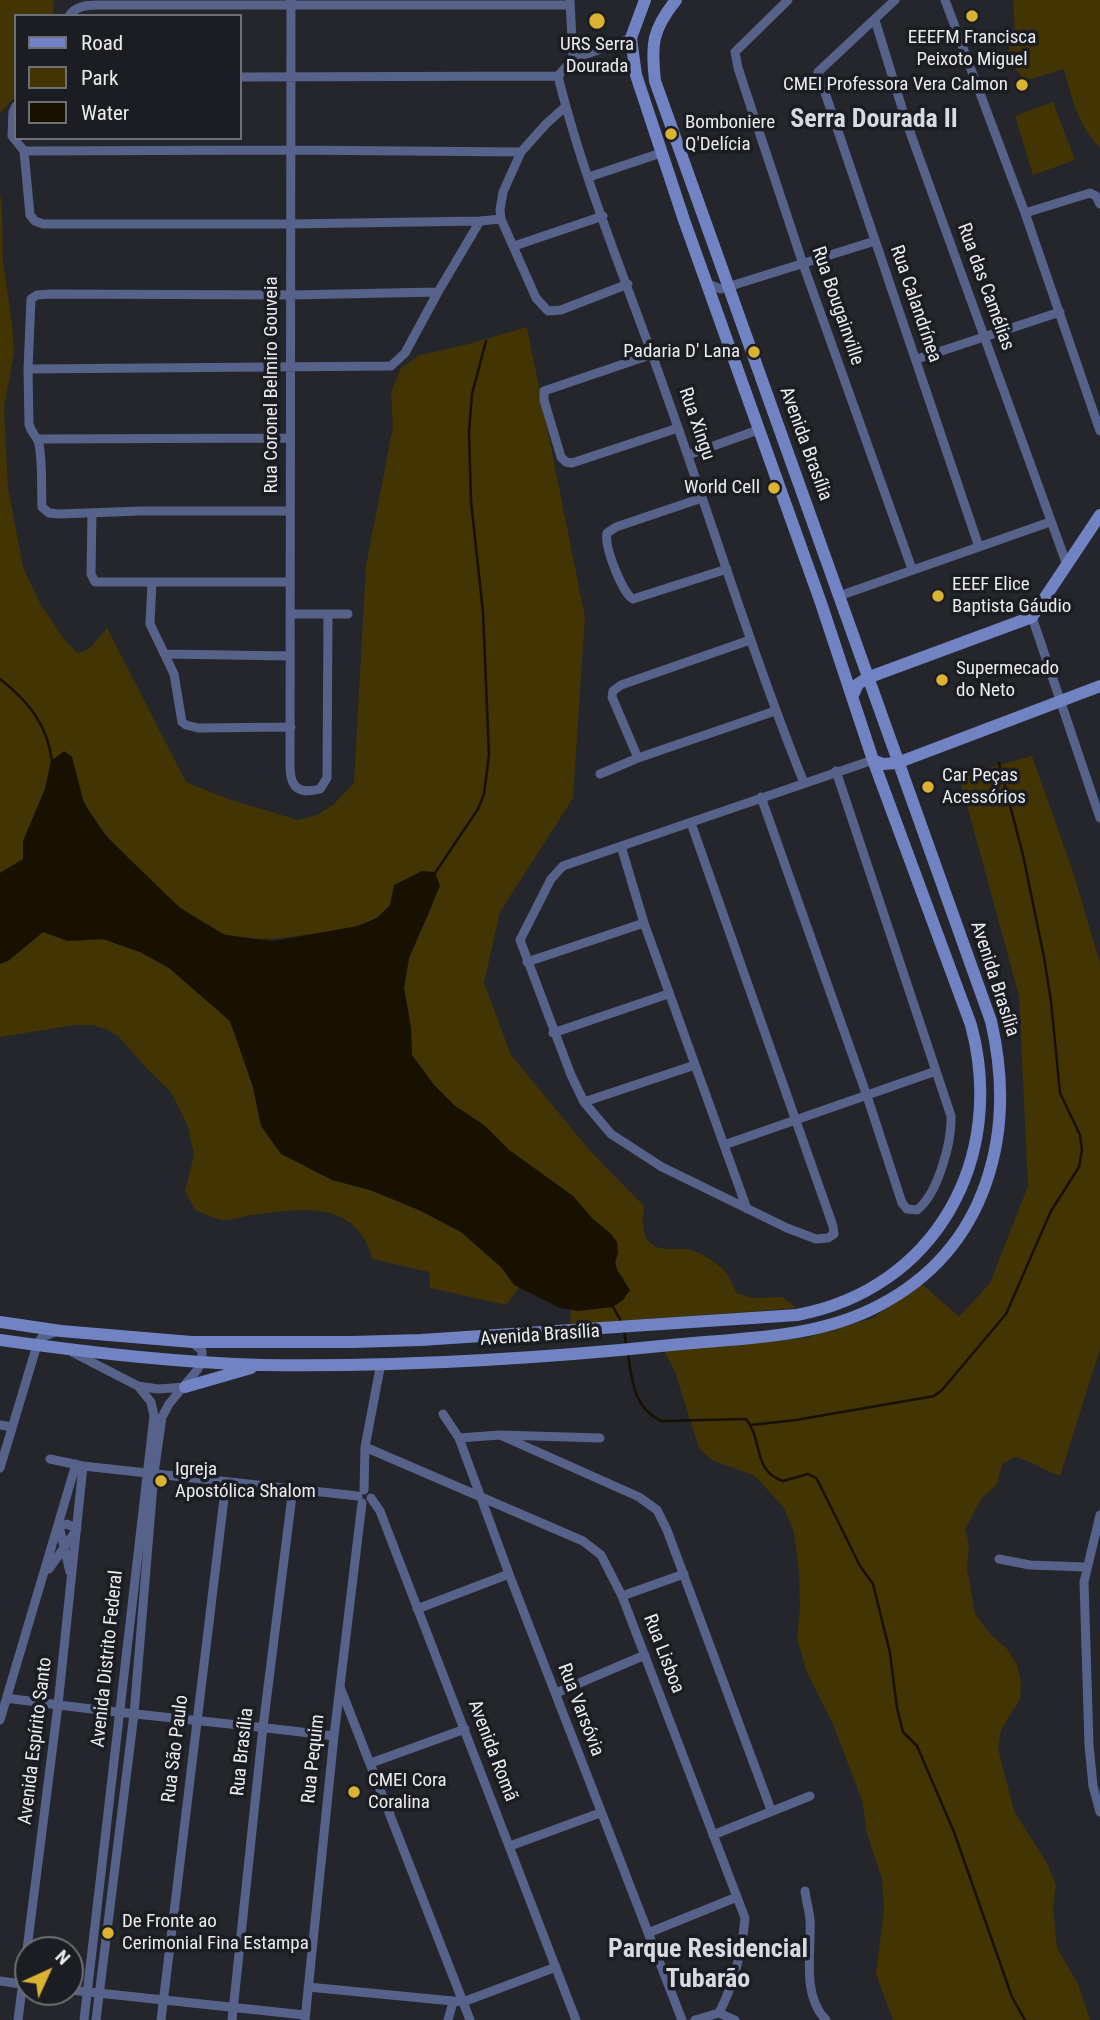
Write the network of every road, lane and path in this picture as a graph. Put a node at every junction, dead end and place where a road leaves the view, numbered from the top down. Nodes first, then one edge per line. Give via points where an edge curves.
1 (645, 0) edge
2 (676, 0) edge
3 (788, 0) edge
4 (895, 0) edge
5 (945, 0) edge
6 (290, 3) edge
7 (570, 3) edge
8 (71, 14) edge
9 (875, 20) junction
10 (631, 38) junction
11 (573, 59) junction
12 (558, 76) junction
13 (242, 77) edge
14 (290, 78) junction
15 (565, 107) junction
16 (14, 110) edge
17 (14, 139) edge
18 (15, 140) edge
19 (290, 150) junction
20 (24, 152) junction
21 (521, 152) junction
22 (661, 153) junction
23 (589, 177) junction
24 (1100, 204) edge
25 (1025, 213) junction
26 (603, 216) junction
27 (501, 219) junction
28 (480, 221) junction
29 (289, 224) junction
30 (875, 241) junction
31 (514, 246) junction
32 (803, 264) junction
33 (628, 284) junction
34 (708, 284) junction
35 (728, 287) junction
36 (438, 292) junction
37 (290, 295) junction
38 (1060, 312) junction
39 (985, 336) junction
40 (653, 354) junction
41 (917, 359) junction
42 (291, 367) junction
43 (28, 369) junction
44 (738, 371) junction
45 (763, 382) junction
46 (678, 428) junction
47 (758, 430) junction
48 (1100, 431) edge
49 (290, 438) junction
50 (38, 439) junction
51 (688, 455) junction
52 (782, 495) junction
53 (702, 498) junction
54 (808, 508) junction
55 (290, 511) junction
56 (92, 513) junction
57 (1100, 515) edge
58 (792, 521) junction
59 (1050, 522) junction
60 (815, 528) junction
61 (979, 547) junction
62 (1067, 565) junction
63 (727, 569) junction
64 (912, 569) junction
65 (152, 582) junction
66 (290, 582) junction
67 (839, 596) junction
68 (290, 614) junction
69 (328, 614) junction
70 (348, 614) dead end
71 (1032, 617) junction
72 (750, 640) junction
73 (165, 654) junction
74 (290, 656) junction
75 (867, 678) junction
76 (1100, 686) edge
77 (853, 695) junction
78 (1061, 701) junction
79 (775, 711) junction
80 (291, 727) junction
81 (638, 758) junction
82 (873, 760) junction
83 (897, 763) junction
84 (836, 771) junction
85 (600, 774) dead end
86 (804, 783) junction
87 (761, 797) junction
88 (1100, 818) edge
89 (691, 822) junction
90 (621, 846) junction
91 (644, 923) junction
92 (527, 962) junction
93 (668, 994) junction
94 (553, 1033) junction
95 (695, 1065) junction
96 (936, 1071) junction
97 (867, 1096) junction
98 (584, 1102) junction
99 (795, 1121) junction
100 (724, 1145) junction
101 (747, 1209) junction
102 (0, 1322) edge
103 (61, 1331) junction
104 (0, 1340) edge
105 (192, 1342) junction
106 (37, 1345) junction
107 (68, 1349) junction
108 (202, 1361) junction
109 (381, 1363) junction
110 (261, 1365) junction
111 (138, 1386) junction
112 (184, 1387) junction
113 (443, 1414) dead end
114 (0, 1425) edge
115 (12, 1427) junction
116 (500, 1435) junction
117 (460, 1438) junction
118 (600, 1438) dead end
119 (365, 1447) junction
120 (50, 1459) dead end
121 (79, 1465) junction
122 (0, 1468) edge
123 (150, 1473) junction
124 (226, 1482) junction
125 (293, 1488) junction
126 (480, 1496) junction
127 (363, 1497) junction
128 (1100, 1515) edge
129 (59, 1526) junction
130 (77, 1529) junction
131 (64, 1546) junction
132 (999, 1559) dead end
133 (1086, 1567) junction
134 (509, 1574) junction
135 (684, 1574) junction
136 (42, 1579) junction
137 (72, 1580) junction
138 (622, 1596) junction
139 (417, 1609) junction
140 (645, 1655) junction
141 (340, 1685) junction
142 (555, 1693) junction
143 (7, 1698) junction
144 (58, 1706) junction
145 (120, 1713) junction
146 (134, 1714) junction
147 (0, 1720) edge
148 (197, 1720) junction
149 (263, 1727) junction
150 (465, 1729) junction
151 (334, 1736) junction
152 (371, 1763) junction
153 (810, 1796) dead end
154 (771, 1810) junction
155 (1100, 1812) edge
156 (600, 1813) junction
157 (713, 1835) junction
158 (510, 1846) junction
159 (804, 1891) dead end
160 (737, 1897) junction
161 (648, 1933) junction
162 (32, 1936) edge
163 (556, 1967) junction
164 (308, 1987) junction
165 (84, 1991) edge
166 (87, 1991) junction
167 (99, 1992) junction
168 (164, 1999) junction
169 (458, 2001) junction
170 (234, 2007) junction
171 (719, 2013) junction
172 (305, 2018) edge
173 (84, 2020) edge
174 (96, 2020) edge
175 (161, 2020) edge
176 (232, 2020) edge
177 (448, 2020) edge
178 (470, 2020) edge
179 (576, 2020) edge
180 (682, 2020) edge
181 (695, 2020) edge
182 (735, 2020) edge
183 (826, 2020) edge

1 - 10 street, Avenida Brasília
2 - 35 street, Avenida Brasília via 653,38 655,82
3 - 32 street, Rua Bougainville via 735,52
4 - 9 street
5 - 25 street
6 - 7 street
6 - 8 street via 88,5
6 - 14 street, Rua Coronel Belmiro Gouveia
7 - 11 street
9 - 30 street, Rua Calandrínea via 818,72
9 - 39 street, Rua das Camélias via 906,121
10 - 11 street
10 - 22 street, Avenida Brasília via 636,75
11 - 12 street
12 - 14 street
12 - 15 street, Rua Xingu
13 - 14 street
14 - 19 street, Rua Coronel Belmiro Gouveia
15 - 21 street
15 - 23 street, Rua Xingu
16 - 17 street
18 - 20 street
19 - 20 street
19 - 21 street
19 - 29 street, Rua Coronel Belmiro Gouveia
20 - 29 street via 30,212 43,224
21 - 27 street via 503,192
22 - 23 street
22 - 34 street, Avenida Brasília
23 - 26 street, Rua Xingu
24 - 25 street via 1090,193
25 - 38 street
26 - 31 street
26 - 33 street, Rua Xingu
27 - 28 street
27 - 31 street
28 - 29 street
28 - 36 street
29 - 37 street, Rua Coronel Belmiro Gouveia
30 - 32 street
30 - 41 street, Rua Calandrínea
31 - 33 street via 537,299 548,311
32 - 35 street
32 - 64 street, Rua Bougainville
33 - 40 street, Rua Xingu
34 - 35 street
34 - 44 street, Avenida Brasília
35 - 45 street, Avenida Brasília
36 - 37 street
36 - 42 street via 395,363 385,367
37 - 42 street, Rua Coronel Belmiro Gouveia
37 - 43 street via 33,297 29,302
38 - 39 street
38 - 48 street
39 - 41 street
39 - 59 street, Rua das Camélias
40 - 46 street, Rua Xingu
40 - 46 street via 547,389 544,400 561,457 572,463
41 - 61 street, Rua Calandrínea
42 - 43 street
42 - 49 street, Rua Coronel Belmiro Gouveia
43 - 50 street via 30,429
44 - 45 street via 754,372
44 - 47 street, Avenida Brasília
45 - 54 street, Avenida Brasília
46 - 51 street, Rua Xingu
47 - 51 street
47 - 52 street, Avenida Brasília
49 - 50 street
49 - 55 street, Rua Coronel Belmiro Gouveia
50 - 56 street via 43,510
51 - 53 street, Rua Xingu
52 - 54 street via 795,509
52 - 58 street, Avenida Brasília
53 - 63 street, Rua Xingu
53 - 63 street via 616,527 607,533 606,542 625,592 636,600
54 - 60 street, Avenida Brasília
55 - 56 street
55 - 66 street, Rua Coronel Belmiro Gouveia
56 - 65 street via 93,580
57 - 62 street
58 - 60 street via 802,518
58 - 77 street, Avenida Brasília
59 - 61 street
59 - 62 street, Rua das Camélias
60 - 67 street, Avenida Brasília
61 - 64 street
62 - 71 street
63 - 72 street, Rua Xingu
64 - 67 street
65 - 66 street
65 - 73 street via 150,624
66 - 68 street, Rua Coronel Belmiro Gouveia
67 - 75 street, Avenida Brasília
68 - 69 street
68 - 74 street, Rua Coronel Belmiro Gouveia
69 - 70 street
69 - 80 street, Rua Coronel Belmiro Gouveia via 327,778 316,790 291,785
71 - 75 street
71 - 78 street
72 - 79 street, Rua Xingu
72 - 81 street via 613,691
73 - 74 street
73 - 80 street via 174,674 180,719 186,726
74 - 80 street, Rua Coronel Belmiro Gouveia
75 - 77 street
75 - 83 street, Avenida Brasília
76 - 78 street
77 - 82 street, Avenida Brasília
78 - 83 street
78 - 88 street
79 - 81 street
79 - 86 street, Rua Xingu
81 - 85 street
82 - 83 street
82 - 84 street
82 - 105 street, Avenida Brasília via 949,964 978,1050 981,1074 978,1127 964,1186 918,1252 874,1287 847,1301 797,1315 421,1340
83 - 109 street, Avenida Brasília via 981,992 996,1045 1001,1086 995,1156 984,1192 971,1219 938,1261 883,1304 829,1326 511,1359
84 - 86 street
84 - 96 street
86 - 87 street
87 - 89 street
87 - 97 street
89 - 90 street
89 - 99 street
90 - 91 street
90 - 92 street via 563,866 554,874 520,937
91 - 92 street
91 - 93 street
92 - 94 street
93 - 94 street
93 - 95 street
94 - 98 street
95 - 98 street
95 - 100 street
96 - 97 street
96 - 97 street via 951,1116 950,1136 924,1204 912,1211 902,1203
97 - 99 street
98 - 101 street via 598,1122 625,1144
99 - 100 street
99 - 101 street via 833,1226 832,1236 816,1239 799,1234
100 - 101 street
102 - 103 street, Avenida Brasília
103 - 105 street, Avenida Brasília
103 - 106 street via 44,1335
104 - 106 street, Avenida Brasília
105 - 108 street via 202,1351
106 - 107 street, Avenida Brasília
106 - 115 street
107 - 108 street, Avenida Brasília
107 - 111 street
108 - 110 street, Avenida Brasília
108 - 112 street, Avenida Distrito Federal
109 - 110 street, Avenida Brasília
109 - 119 street, Rua Pequim
110 - 112 street
111 - 112 street
111 - 123 street, Avenida Distrito Federal via 153,1409
112 - 123 street, Avenida Distrito Federal via 162,1417
113 - 117 street, Rua Varsóvia
114 - 115 street
115 - 122 street
116 - 117 street
116 - 118 street
116 - 135 street via 653,1506
117 - 126 street, Rua Varsóvia
119 - 126 street, Rua Lisboa
119 - 127 street, Rua Pequim
120 - 121 street
121 - 123 street
121 - 129 street
121 - 130 street, Avenida Espírito Santo
123 - 124 street
123 - 145 street, Avenida Distrito Federal
123 - 146 street, Avenida Distrito Federal
124 - 125 street
124 - 148 street, Rua São Paulo
125 - 127 street
125 - 149 street, Rua Brasília
126 - 134 street, Rua Varsóvia
126 - 138 street, Rua Lisboa via 590,1546 607,1563
127 - 139 street, Avenida Romã via 380,1511
127 - 141 street, Rua Pequim
128 - 133 street
129 - 130 street
129 - 131 street
129 - 136 street
130 - 131 street
130 - 137 street, Avenida Espírito Santo
131 - 136 street
131 - 137 street
132 - 133 street
133 - 155 street via 1089,1745
134 - 139 street
134 - 142 street, Rua Varsóvia
135 - 138 street
135 - 154 street
136 - 143 street
137 - 144 street, Avenida Espírito Santo
138 - 140 street, Rua Lisboa
139 - 150 street, Avenida Romã
140 - 142 street
140 - 157 street, Rua Lisboa
141 - 151 street, Rua Pequim
141 - 152 street
142 - 156 street, Rua Varsóvia
143 - 144 street
143 - 147 street
144 - 145 street
144 - 162 street, Avenida Espírito Santo
145 - 146 street
145 - 166 street, Avenida Distrito Federal
146 - 148 street
146 - 167 street, Avenida Distrito Federal
148 - 149 street
148 - 168 street, Rua São Paulo
149 - 151 street
149 - 170 street, Rua Brasília
150 - 152 street
150 - 158 street, Avenida Romã
151 - 164 street, Rua Pequim
152 - 169 street
153 - 154 street
154 - 157 street
156 - 158 street
156 - 161 street, Rua Varsóvia
157 - 160 street, Rua Lisboa
158 - 163 street, Avenida Romã
159 - 183 street via 810,1916 810,1987
160 - 161 street
160 - 171 street, Rua Lisboa via 744,1918 743,1946
161 - 180 street, Rua Varsóvia
163 - 169 street
163 - 179 street, Avenida Romã
164 - 169 street
164 - 172 street, Rua Pequim
165 - 166 street
166 - 167 street
166 - 173 street, Avenida Distrito Federal
167 - 168 street
167 - 174 street, Avenida Distrito Federal
168 - 170 street
168 - 175 street, Rua São Paulo
169 - 177 street
169 - 178 street
170 - 172 street
170 - 176 street, Rua Brasília
171 - 181 street
171 - 182 street

